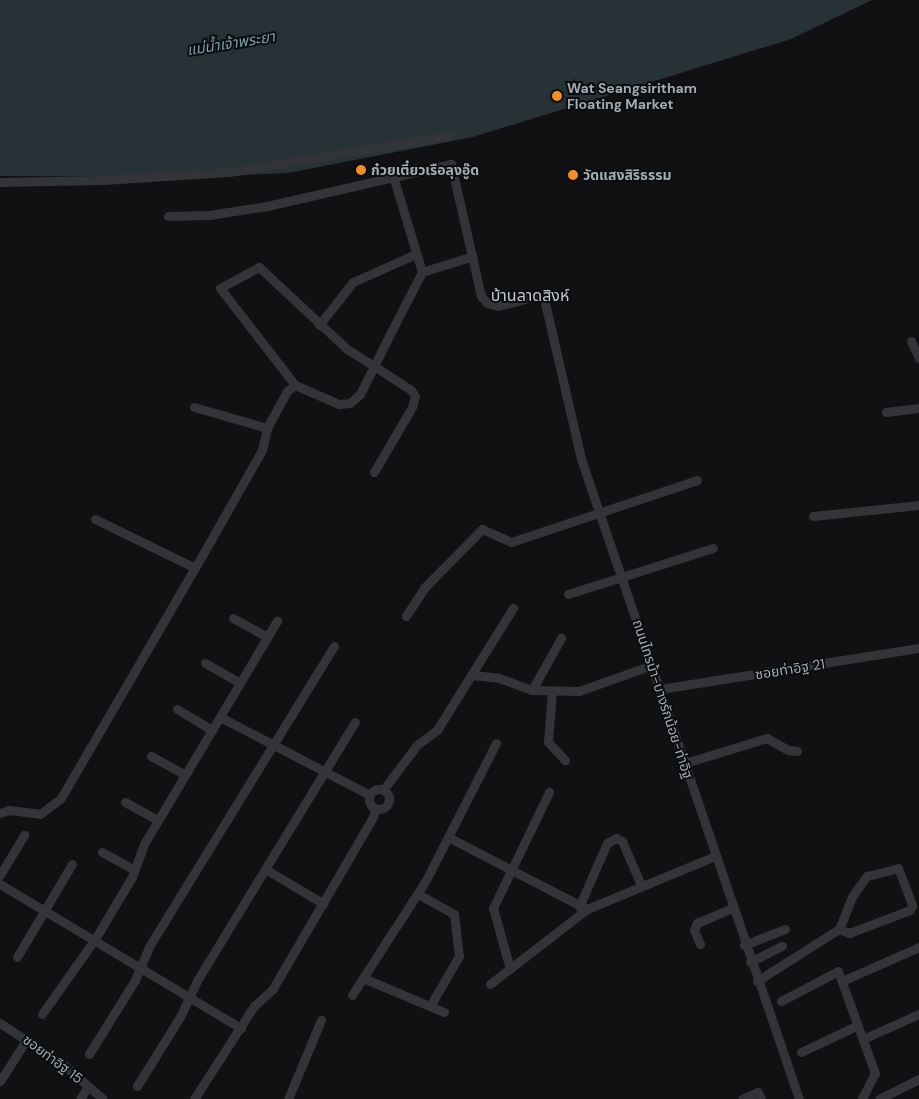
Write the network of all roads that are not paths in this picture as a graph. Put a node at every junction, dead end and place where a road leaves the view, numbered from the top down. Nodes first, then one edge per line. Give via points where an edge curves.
1 (450, 136) dead end
2 (393, 176) junction
3 (0, 182) edge
4 (168, 216) dead end
5 (416, 254) junction
6 (474, 256) junction
7 (422, 272) junction
8 (319, 325) junction
9 (911, 342) dead end
10 (919, 358) edge
11 (374, 366) junction
12 (295, 385) junction
13 (194, 407) dead end
14 (919, 408) edge
15 (886, 412) dead end
16 (267, 428) junction
17 (374, 472) dead end
18 (697, 480) dead end
19 (919, 505) edge
20 (598, 511) junction
21 (813, 516) dead end
22 (95, 519) dead end
23 (713, 548) dead end
24 (195, 568) junction
25 (622, 575) junction
26 (568, 594) dead end
27 (513, 608) dead end
28 (406, 616) dead end
29 (233, 618) dead end
30 (277, 621) dead end
31 (267, 637) junction
32 (561, 638) dead end
33 (334, 646) dead end
34 (919, 648) edge
35 (205, 663) dead end
36 (652, 665) junction
37 (472, 675) junction
38 (240, 683) junction
39 (532, 690) junction
40 (660, 690) junction
41 (552, 691) junction
42 (177, 709) dead end
43 (220, 717) junction
44 (355, 722) dead end
45 (212, 730) junction
46 (496, 743) dead end
47 (274, 746) junction
48 (797, 751) dead end
49 (151, 756) dead end
50 (565, 760) dead end
51 (685, 763) junction
52 (325, 772) junction
53 (185, 775) junction
54 (383, 790) junction
55 (549, 792) dead end
56 (370, 795) junction
57 (125, 802) dead end
58 (375, 808) junction
59 (0, 813) edge
60 (158, 820) junction
61 (24, 835) dead end
62 (448, 836) junction
63 (102, 852) dead end
64 (715, 856) junction
65 (72, 864) dead end
66 (134, 870) junction
67 (267, 870) junction
68 (510, 871) junction
69 (0, 875) edge
70 (0, 884) edge
71 (640, 885) junction
72 (418, 894) junction
73 (324, 904) junction
74 (583, 908) junction
75 (732, 908) junction
76 (44, 911) junction
77 (785, 929) dead end
78 (839, 930) junction
79 (95, 939) junction
80 (700, 944) dead end
81 (744, 945) junction
82 (782, 946) dead end
83 (919, 947) edge
84 (17, 957) dead end
85 (750, 962) junction
86 (142, 968) junction
87 (510, 969) junction
88 (363, 978) junction
89 (842, 980) junction
90 (757, 981) junction
91 (490, 984) dead end
92 (352, 995) dead end
93 (189, 997) junction
94 (781, 1001) dead end
95 (430, 1006) junction
96 (444, 1012) dead end
97 (42, 1014) dead end
98 (919, 1014) edge
99 (321, 1020) dead end
100 (0, 1023) edge
101 (858, 1025) junction
102 (241, 1028) junction
103 (27, 1039) junction
104 (862, 1039) junction
105 (801, 1052) dead end
106 (89, 1054) dead end
107 (919, 1079) edge
108 (0, 1081) edge
109 (88, 1086) junction
110 (137, 1086) dead end
111 (80, 1099) edge
112 (103, 1099) edge
113 (194, 1099) edge
114 (288, 1099) edge
115 (742, 1099) edge
116 (761, 1099) edge
117 (799, 1099) edge
118 (862, 1099) edge
119 (879, 1099) edge

1 - 3 street via 278,166 159,177
2 - 4 street via 267,206 210,215
2 - 5 street
2 - 6 street via 451,164
5 - 7 street
5 - 8 street via 353,282
6 - 7 street
6 - 20 street, ถนนไทรม้า-บางรักน้อย-ท่าอิฐ via 481,296 487,303 498,306 542,294 581,459
7 - 11 street
8 - 11 street
8 - 12 street via 259,267 220,288
9 - 10 street
11 - 12 street via 360,394 350,403 339,404
11 - 17 street via 415,396
12 - 16 street via 287,391
13 - 16 street
14 - 15 street
16 - 24 street via 262,450
18 - 20 street
19 - 21 street
20 - 25 street, ถนนไทรม้า-บางรักน้อย-ท่าอิฐ
20 - 28 street via 511,542 482,529 424,588
22 - 24 street
23 - 25 street
24 - 59 street via 61,798 40,814 9,810
25 - 26 street
25 - 36 street, ถนนไทรม้า-บางรักน้อย-ท่าอิฐ
27 - 37 street
29 - 31 street
30 - 31 street
31 - 38 street
32 - 39 street
33 - 47 street
34 - 40 street, ซอยท่าอิฐ 21
35 - 38 street
36 - 40 street, ถนนไทรม้า-บางรักน้อย-ท่าอิฐ
36 - 41 street via 579,691
37 - 39 street via 499,678
37 - 54 street via 437,730 417,746
38 - 43 street
39 - 41 street
40 - 51 street, ถนนไทรม้า-บางรักน้อย-ท่าอิฐ
41 - 50 street via 548,742
42 - 45 street
43 - 45 street
43 - 47 street
44 - 52 street
45 - 53 street
46 - 62 street
47 - 52 street
47 - 86 street via 150,945
48 - 51 street via 788,750 767,738
49 - 53 street
51 - 64 street, ถนนไทรม้า-บางรักน้อย-ท่าอิฐ
52 - 56 street
52 - 67 street
53 - 60 street
54 - 56 street via 374,790
54 - 58 street via 389,797 388,802 382,808
55 - 68 street
56 - 58 street via 370,802
57 - 60 street
58 - 73 street
60 - 66 street
61 - 69 street
62 - 68 street
62 - 72 street
63 - 66 street
64 - 71 street
64 - 75 street, ถนนไทรม้า-บางรักน้อย-ท่าอิฐ
65 - 76 street
66 - 79 street
67 - 73 street
67 - 93 street
68 - 74 street
68 - 87 street via 493,908
70 - 76 street
71 - 74 street
71 - 74 street via 622,841 616,838 607,843
72 - 88 street
72 - 95 street via 454,914 459,956
73 - 102 street via 272,990 254,1006
74 - 87 street
75 - 80 street via 697,923 694,930
75 - 81 street, ถนนไทรม้า-บางรักน้อย-ท่าอิฐ
76 - 79 street
76 - 84 street
77 - 81 street
78 - 78 street via 853,895 867,876 898,868 912,905 910,910 849,933
78 - 90 street
79 - 86 street
79 - 97 street
81 - 85 street, ถนนไทรม้า-บางรักน้อย-ท่าอิฐ
82 - 85 street
83 - 89 street
85 - 90 street, ถนนไทรม้า-บางรักน้อย-ท่าอิฐ
86 - 93 street
86 - 106 street
87 - 91 street
88 - 92 street
88 - 95 street
89 - 94 street via 838,971
89 - 101 street
90 - 117 street, ถนนไทรม้า-บางรักน้อย-ท่าอิฐ
93 - 102 street
93 - 110 street
95 - 96 street
98 - 104 street
99 - 114 street
100 - 103 street, ซอยท่าอิฐ 15
101 - 104 street
101 - 105 street
102 - 113 street
103 - 108 street
103 - 109 street, ซอยท่าอิฐ 15
104 - 118 street via 875,1073
107 - 119 street
109 - 111 street
109 - 112 street, ซอยท่าอิฐ 15
115 - 116 street via 758,1092

